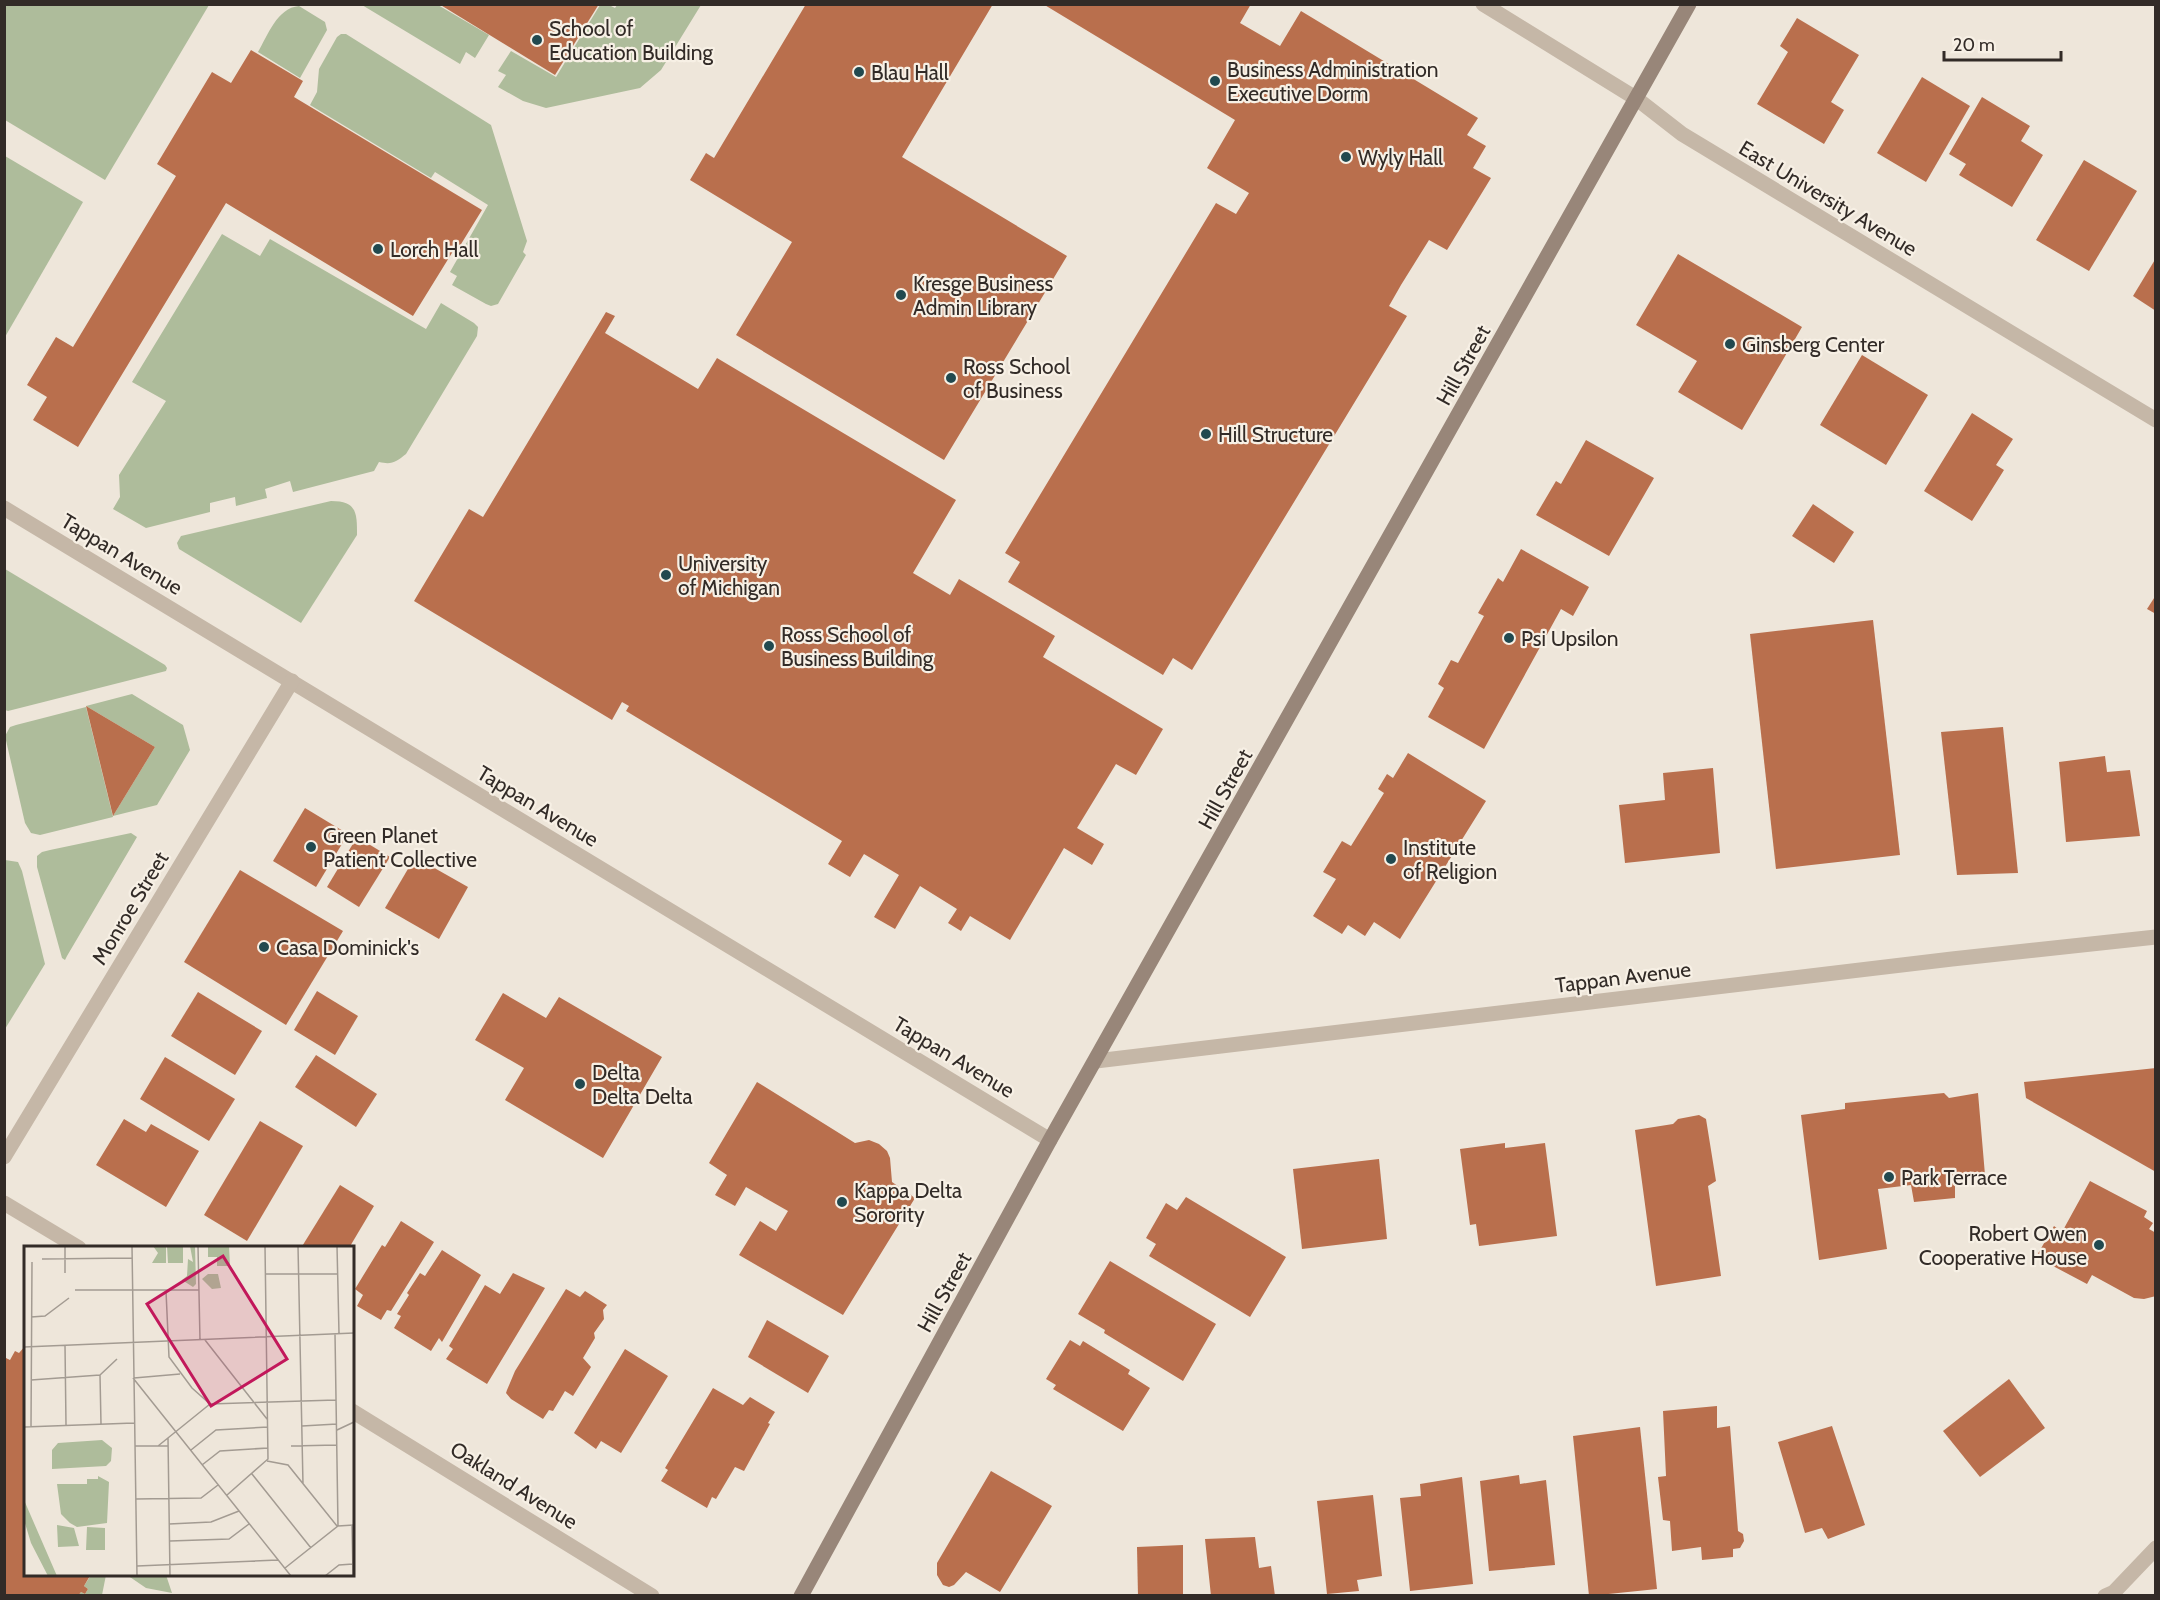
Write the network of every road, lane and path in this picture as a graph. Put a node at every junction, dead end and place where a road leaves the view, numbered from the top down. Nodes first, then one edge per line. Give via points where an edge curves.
1 (1483, 4) edge
2 (1689, 4) edge
3 (1637, 99) junction
4 (2156, 420) edge
5 (4, 508) edge
6 (292, 681) junction
7 (2156, 937) edge
8 (1096, 1061) junction
9 (1050, 1140) junction
10 (4, 1157) edge
11 (4, 1203) edge
12 (76, 1246) edge
13 (354, 1412) edge
14 (2156, 1548) edge
15 (2111, 1594) edge
16 (652, 1596) edge
17 (801, 1596) edge

1 - 3 street, East University Avenue
2 - 3 street, Hill Street
3 - 4 street, East University Avenue via 1682,134
3 - 8 street, Hill Street
5 - 6 street, Tappan Avenue
6 - 9 street, Tappan Avenue
6 - 10 street, Monroe Street
7 - 8 street, Tappan Avenue
8 - 9 street, Hill Street
9 - 17 street, Hill Street
11 - 12 street
13 - 16 street, Oakland Avenue
14 - 15 street

